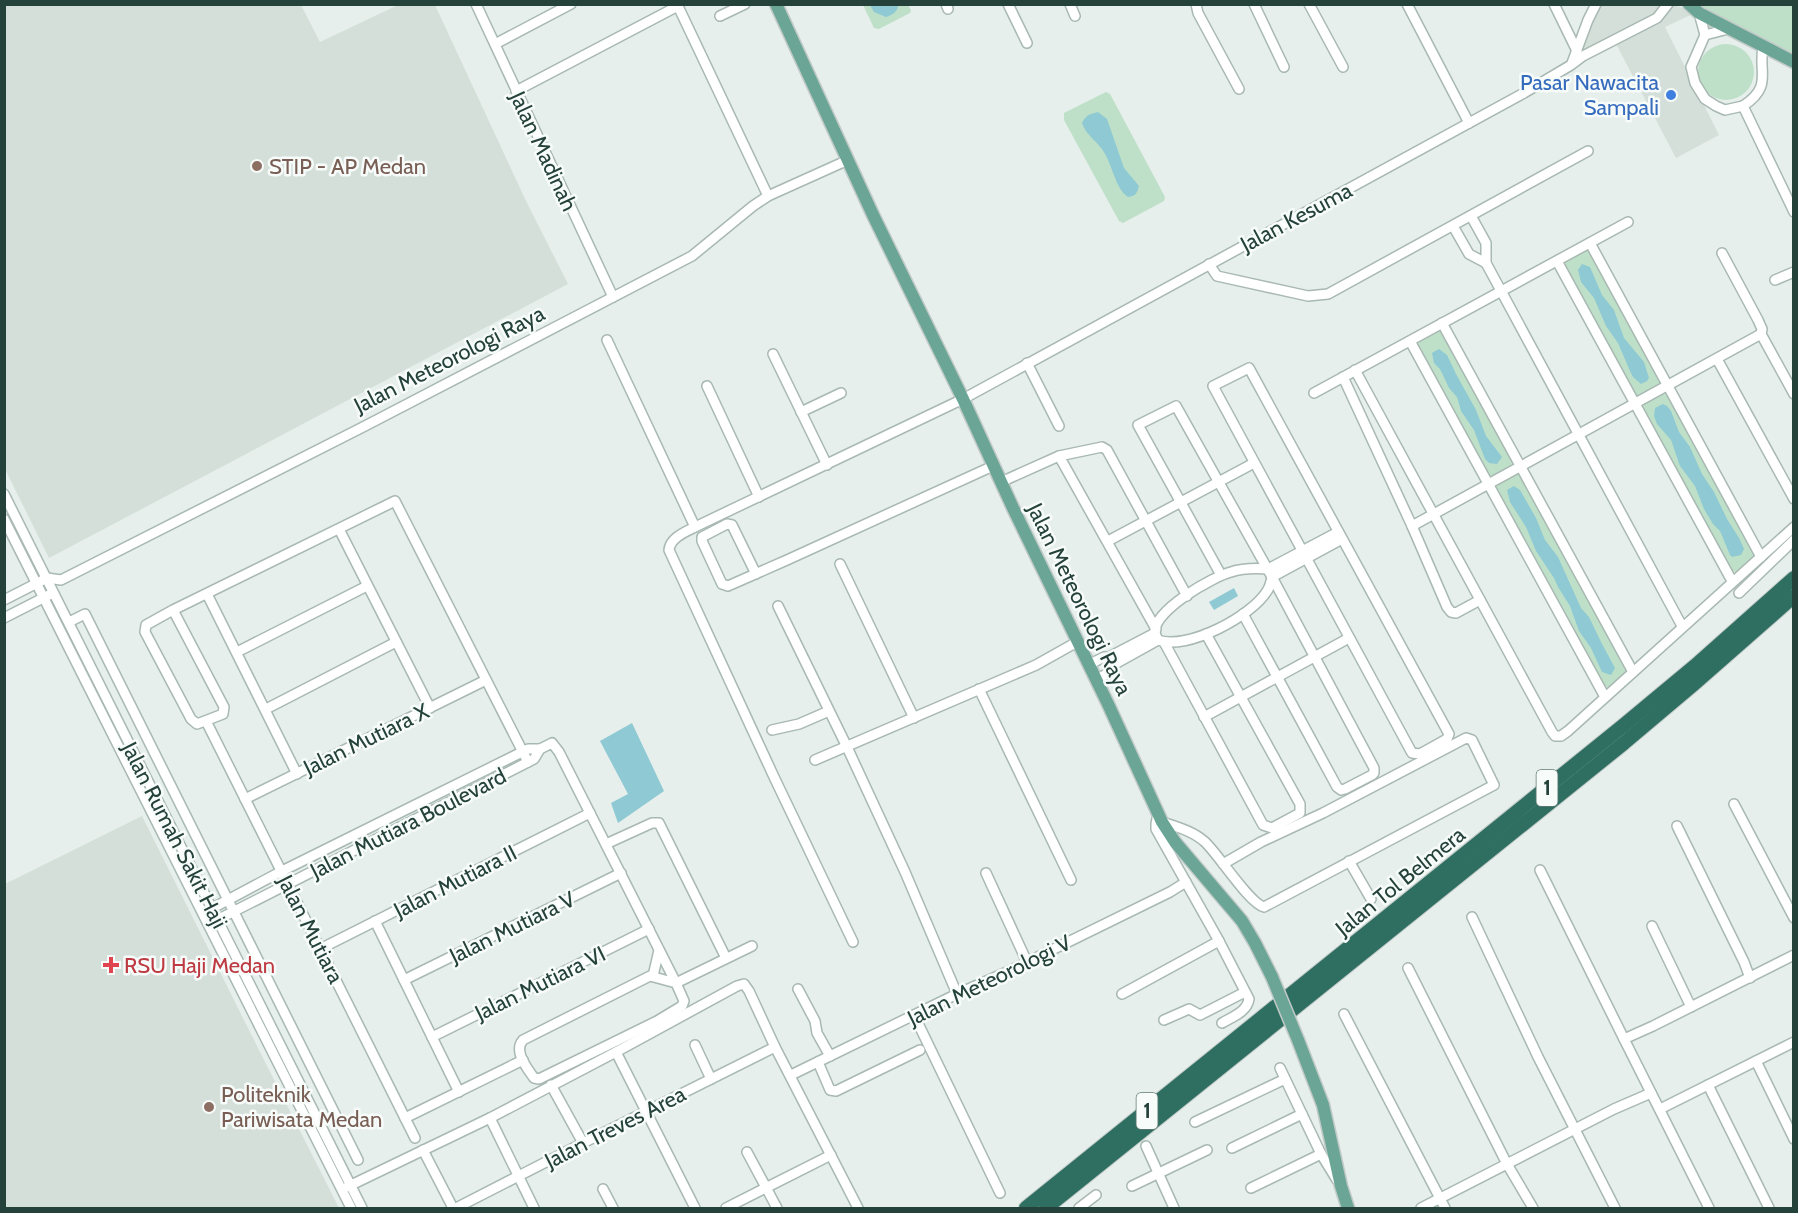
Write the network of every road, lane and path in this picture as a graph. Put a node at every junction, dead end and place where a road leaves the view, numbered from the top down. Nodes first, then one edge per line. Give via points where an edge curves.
1 (476, 4) edge
2 (571, 4) edge
3 (744, 4) edge
4 (776, 4) edge
5 (1008, 4) edge
6 (1070, 4) edge
7 (1196, 4) edge
8 (1254, 4) edge
9 (1309, 4) edge
10 (1407, 4) edge
11 (1596, 4) edge
12 (1668, 4) edge
13 (1689, 4) edge
14 (678, 5) edge
15 (1554, 5) edge
16 (1699, 13) junction
17 (720, 16) dead end
18 (1075, 16) dead end
19 (1728, 29) junction
20 (1705, 35) junction
21 (1027, 43) dead end
22 (495, 44) junction
23 (1763, 47) junction
24 (1577, 51) junction
25 (1794, 62) edge
26 (1571, 65) junction
27 (1284, 67) dead end
28 (1343, 67) dead end
29 (1239, 89) dead end
30 (516, 91) junction
31 (1743, 106) junction
32 (1469, 123) junction
33 (1588, 151) dead end
34 (848, 160) junction
35 (768, 196) junction
36 (1794, 212) edge
37 (1471, 216) junction
38 (1628, 222) dead end
39 (1454, 226) junction
40 (1590, 243) junction
41 (1722, 253) dead end
42 (1557, 261) junction
43 (1486, 263) junction
44 (1209, 264) junction
45 (1794, 272) edge
46 (1775, 280) dead end
47 (1501, 291) junction
48 (614, 297) junction
49 (1442, 323) junction
50 (1761, 334) junction
51 (607, 340) dead end
52 (1410, 340) junction
53 (773, 354) dead end
54 (1717, 359) junction
55 (1027, 363) junction
56 (1355, 370) junction
57 (1343, 377) junction
58 (707, 386) dead end
59 (1668, 386) junction
60 (841, 393) dead end
61 (1314, 393) dead end
62 (1794, 394) edge
63 (963, 399) junction
64 (1636, 403) junction
65 (801, 412) junction
66 (1059, 426) dead end
67 (1578, 435) junction
68 (1059, 456) junction
69 (1254, 463) junction
70 (827, 465) junction
71 (993, 466) junction
72 (1520, 466) junction
73 (1001, 482) junction
74 (1218, 482) junction
75 (1488, 484) junction
76 (4, 494) edge
77 (759, 497) junction
78 (1794, 499) edge
79 (1180, 502) junction
80 (1433, 514) junction
81 (4, 519) edge
82 (1147, 520) junction
83 (1412, 526) junction
84 (695, 527) junction
85 (1794, 527) edge
86 (339, 529) junction
87 (1340, 535) junction
88 (1794, 540) edge
89 (1108, 542) junction
90 (1304, 555) junction
91 (1761, 557) junction
92 (840, 564) dead end
93 (1270, 573) junction
94 (756, 574) junction
95 (1221, 575) junction
96 (47, 578) junction
97 (1794, 578) edge
98 (61, 580) junction
99 (1732, 581) junction
100 (37, 583) junction
101 (367, 586) junction
102 (54, 593) junction
103 (1739, 593) dead end
104 (207, 594) junction
105 (1187, 596) junction
106 (1794, 596) edge
107 (44, 598) junction
108 (4, 600) edge
109 (1480, 600) junction
110 (778, 606) dead end
111 (173, 610) junction
112 (1243, 614) junction
113 (4, 618) edge
114 (69, 622) junction
115 (1682, 626) junction
116 (1206, 634) junction
117 (1158, 636) junction
118 (1349, 638) junction
119 (396, 642) junction
120 (1077, 642) junction
121 (237, 652) junction
122 (1314, 657) junction
123 (1111, 661) junction
124 (1088, 665) junction
125 (1633, 672) junction
126 (1277, 678) junction
127 (486, 680) junction
128 (1095, 680) junction
129 (979, 689) junction
130 (1241, 697) junction
131 (1605, 697) junction
132 (430, 708) junction
133 (266, 709) junction
134 (829, 711) junction
135 (1204, 717) junction
136 (914, 718) junction
137 (206, 721) junction
138 (772, 730) dead end
139 (847, 747) junction
140 (540, 749) junction
141 (522, 752) junction
142 (815, 760) dead end
143 (528, 762) junction
144 (297, 774) junction
145 (245, 799) junction
146 (1734, 804) dead end
147 (590, 813) junction
148 (1160, 818) junction
149 (1677, 826) dead end
150 (606, 844) junction
151 (1349, 861) junction
152 (1223, 864) junction
153 (1540, 870) dead end
154 (282, 871) junction
155 (621, 873) junction
156 (986, 873) dead end
157 (1071, 880) dead end
158 (1186, 882) junction
159 (288, 884) junction
160 (1371, 899) dead end
161 (228, 900) junction
162 (212, 908) junction
163 (234, 912) junction
164 (203, 913) junction
165 (1472, 917) dead end
166 (1794, 918) edge
167 (375, 921) junction
168 (213, 922) junction
169 (1652, 926) dead end
170 (649, 929) junction
171 (1219, 940) junction
172 (853, 942) dead end
173 (752, 946) dead end
174 (320, 949) junction
175 (659, 950) junction
176 (1794, 955) edge
177 (726, 958) junction
178 (1027, 962) junction
179 (1408, 968) dead end
180 (653, 976) junction
181 (1750, 978) junction
182 (404, 980) junction
183 (676, 983) junction
184 (798, 989) dead end
185 (1245, 992) junction
186 (957, 994) junction
187 (1122, 994) dead end
188 (1691, 1007) junction
189 (1344, 1014) dead end
190 (914, 1015) junction
191 (1164, 1020) dead end
192 (1222, 1023) dead end
193 (432, 1036) junction
194 (1624, 1039) junction
195 (1794, 1042) edge
196 (695, 1045) dead end
197 (775, 1047) junction
198 (920, 1050) dead end
199 (616, 1052) junction
200 (830, 1056) junction
201 (523, 1060) junction
202 (1756, 1060) junction
203 (818, 1062) junction
204 (1280, 1068) dead end
205 (791, 1075) junction
206 (711, 1078) junction
207 (1285, 1079) junction
208 (551, 1085) junction
209 (1708, 1085) junction
210 (459, 1092) junction
211 (1651, 1093) junction
212 (1660, 1109) junction
213 (646, 1112) junction
214 (1302, 1114) junction
215 (405, 1118) junction
216 (490, 1118) junction
217 (1195, 1122) dead end
218 (1575, 1130) junction
219 (415, 1138) dead end
220 (1794, 1140) edge
221 (582, 1143) junction
222 (1146, 1146) dead end
223 (1232, 1149) dead end
224 (423, 1150) junction
225 (1207, 1150) dead end
226 (747, 1152) dead end
227 (1321, 1154) junction
228 (831, 1155) junction
229 (358, 1160) dead end
230 (1507, 1164) junction
231 (1158, 1173) junction
232 (517, 1177) junction
233 (1341, 1185) junction
234 (1132, 1186) dead end
235 (346, 1187) junction
236 (766, 1187) junction
237 (1251, 1188) dead end
238 (603, 1189) dead end
239 (1000, 1193) dead end
240 (1096, 1195) dead end
241 (1440, 1199) junction
242 (1170, 1207) edge
243 (351, 1209) edge
244 (362, 1209) edge
245 (455, 1209) edge
246 (534, 1209) edge
247 (613, 1209) edge
248 (695, 1209) edge
249 (726, 1209) edge
250 (777, 1209) edge
251 (858, 1209) edge
252 (1026, 1209) edge
253 (1046, 1209) edge
254 (1079, 1209) edge
255 (1348, 1209) edge
256 (1421, 1209) edge
257 (1445, 1209) edge
258 (1533, 1209) edge
259 (1615, 1209) edge
260 (1709, 1209) edge
261 (1769, 1209) edge

1 - 22 street, Jalan Madinah
2 - 22 street
3 - 17 street
4 - 34 main road, Jalan Meteorologi Raya
5 - 21 street
6 - 18 street
7 - 29 street
8 - 27 street
9 - 28 street
10 - 32 street
11 - 24 street
12 - 26 street, Jalan Kesuma via 1657,18
13 - 16 main road
14 - 30 street
14 - 35 street
15 - 24 street
16 - 19 main road
16 - 20 street
19 - 20 street
19 - 23 main road
20 - 31 street via 1691,68 1695,83 1705,99 1716,106 1725,110
22 - 30 street, Jalan Madinah
23 - 25 main road
23 - 31 street via 1762,84
24 - 26 street
26 - 32 street, Jalan Kesuma
30 - 48 street, Jalan Madinah
31 - 36 street
32 - 44 street, Jalan Kesuma
33 - 37 street
34 - 35 street, Jalan Meteorologi Raya
34 - 63 main road, Jalan Meteorologi Raya
35 - 48 street, Jalan Meteorologi Raya via 692,256
37 - 39 street
37 - 43 street via 1486,243
38 - 40 street
39 - 43 street via 1469,254
39 - 44 street via 1328,294 1316,296 1216,276
40 - 42 street
40 - 59 street
41 - 50 street via 1758,320
42 - 47 street
42 - 64 street
43 - 47 street
44 - 55 street, Jalan Kesuma
45 - 46 street
47 - 49 street
47 - 67 street
48 - 98 street, Jalan Meteorologi Raya
49 - 52 street
49 - 72 street
50 - 54 street
50 - 62 street
51 - 84 street
52 - 56 street
52 - 75 street
53 - 65 street
54 - 59 street
54 - 78 street
55 - 63 street, Jalan Kesuma
55 - 66 street
56 - 57 street
56 - 80 street
57 - 61 street
57 - 83 street
58 - 77 street
59 - 64 street
59 - 91 street
60 - 65 street
63 - 70 street, Jalan Kesuma
63 - 71 main road, Jalan Meteorologi Raya
64 - 67 street
64 - 99 street
65 - 70 street
67 - 72 street
67 - 115 street
68 - 73 street
68 - 82 street via 1096,447 1107,450
68 - 89 street
69 - 74 street
69 - 87 street via 1213,386 1249,368
69 - 90 street
70 - 77 street, Jalan Kesuma
71 - 73 main road, Jalan Meteorologi Raya
71 - 94 street
72 - 75 street
72 - 125 street
73 - 120 main road, Jalan Meteorologi Raya
74 - 79 street
74 - 79 street via 1176,406 1138,425
74 - 93 street
75 - 80 street
75 - 131 street
76 - 96 street, Jalan Rumah Sakit Haji
77 - 84 street, Jalan Kesuma
79 - 82 street
79 - 95 street
80 - 83 street
80 - 109 street
81 - 100 street, Jalan Rumah Sakit Haji
82 - 89 street
82 - 105 street
83 - 109 street via 1451,612
84 - 172 street, Jalan Kesuma via 672,541 669,550
85 - 91 street
86 - 101 street
86 - 104 street
86 - 127 street via 396,502
87 - 90 street
87 - 118 street via 1449,734 1447,740 1420,754 1412,753
88 - 103 street
89 - 117 street
90 - 93 street
90 - 118 street
91 - 99 street
92 - 136 street
93 - 95 street via 1246,568
93 - 112 street via 1268,590
93 - 122 street
94 - 94 street via 723,585 702,537 732,525
95 - 105 street
96 - 98 street
96 - 100 street
96 - 102 street, Jalan Rumah Sakit Haji
97 - 252 highway, Jalan Tol Belmera / 1 via 1624,725
98 - 102 street
99 - 115 street
100 - 107 street, Jalan Rumah Sakit Haji
100 - 108 street
101 - 119 street
101 - 121 street
102 - 107 street
102 - 114 street, Jalan Rumah Sakit Haji
104 - 111 street
104 - 121 street
105 - 117 street via 1168,610
106 - 253 highway, Jalan Tol Belmera / 1 via 1624,742
107 - 113 street
107 - 164 street, Jalan Rumah Sakit Haji
109 - 131 street via 1555,736 1568,731
110 - 134 street
111 - 137 street via 224,707 223,714
111 - 137 street via 146,625 145,632 192,721
112 - 116 street
112 - 126 street
114 - 161 street via 85,614
114 - 162 street, Jalan Rumah Sakit Haji
115 - 125 street
116 - 117 street via 1185,640
116 - 130 street
117 - 123 street
117 - 135 street
118 - 122 street
119 - 132 street
119 - 133 street
120 - 124 main road, Jalan Meteorologi Raya
120 - 129 street via 1036,665
121 - 133 street
122 - 126 street
122 - 126 street via 1374,768 1372,776 1345,789 1337,788
123 - 124 street via 1104,657
123 - 128 street via 1110,672
124 - 128 main road, Jalan Meteorologi Raya
125 - 131 street
126 - 130 street
127 - 132 street, Jalan Mutiara X
127 - 141 street
128 - 148 main road, Jalan Meteorologi Raya
129 - 136 street
129 - 157 street
130 - 135 street
130 - 135 street via 1300,804 1300,813 1272,828 1263,825
132 - 144 street, Jalan Mutiara X
133 - 144 street
134 - 138 street
134 - 139 street
136 - 139 street
137 - 145 street, Jalan Mutiara
139 - 142 street
139 - 186 street
140 - 141 street, Jalan Mutiara Boulevard
140 - 143 street, Jalan Mutiara Boulevard
140 - 147 street, Jalan Mutiara Boulevard via 554,744
141 - 143 street
141 - 154 street, Jalan Mutiara Boulevard
143 - 159 street, Jalan Mutiara Boulevard
144 - 145 street, Jalan Mutiara X
145 - 154 street, Jalan Mutiara
146 - 166 street
147 - 150 street
147 - 167 street, Jalan Mutiara II
148 - 152 street via 1200,838
148 - 158 street via 1156,829
148 - 233 main road, Jalan Meteorologi Raya, bridge via 1175,842 1242,921 1272,977 1323,1105
149 - 181 street
150 - 155 street
150 - 177 street via 659,823
151 - 152 street via 1264,907 1256,903
151 - 152 street via 1494,785 1472,740 1466,738
151 - 160 street
153 - 194 street
154 - 159 street, Jalan Mutiara
154 - 161 street, Jalan Mutiara Boulevard
155 - 170 street
155 - 182 street, Jalan Mutiara V
156 - 178 street
158 - 171 street
158 - 178 street, Jalan Meteorologi V
159 - 163 street, Jalan Mutiara Boulevard
159 - 174 street, Jalan Mutiara
161 - 162 street, Jalan Mutiara Boulevard
161 - 163 street
162 - 164 street, Jalan Mutiara Boulevard
162 - 168 street, Jalan Rumah Sakit Haji
163 - 168 street, Jalan Mutiara Boulevard
163 - 229 street
164 - 168 street, Jalan Rumah Sakit Haji
165 - 218 street
167 - 174 street, Jalan Mutiara II
167 - 182 street
168 - 235 street, Jalan Rumah Sakit Haji
169 - 188 street
170 - 175 street
170 - 193 street, Jalan Mutiara VI
171 - 185 street
171 - 187 street
173 - 177 street
174 - 215 street, Jalan Mutiara
175 - 180 street
175 - 183 street
176 - 181 street
177 - 183 street
178 - 186 street, Jalan Meteorologi V
179 - 230 street
180 - 183 street
180 - 201 street via 523,1040 519,1044
181 - 188 street
182 - 193 street
183 - 201 street via 683,1004 641,1029 539,1079 534,1078
184 - 200 street
185 - 191 street via 1201,1015 1189,1009
185 - 192 street via 1248,1004
186 - 190 street, Jalan Meteorologi V
188 - 194 street
189 - 241 street
190 - 200 street, Jalan Meteorologi V
190 - 239 street
193 - 210 street
194 - 211 street
195 - 202 street
196 - 206 street
197 - 199 street via 744,984
197 - 205 street
197 - 206 street, Jalan Treves Area
198 - 203 street via 836,1091 830,1090
199 - 208 street
199 - 213 street
200 - 203 street, Jalan Meteorologi V
201 - 210 street
202 - 209 street
202 - 220 street
203 - 205 street, Jalan Meteorologi V
204 - 207 street
205 - 228 street
206 - 213 street, Jalan Treves Area
207 - 214 street
207 - 217 street
208 - 216 street
208 - 221 street
209 - 212 street
209 - 261 street
210 - 215 street
211 - 212 street
211 - 218 street
212 - 260 street
213 - 221 street, Jalan Treves Area
213 - 248 street
214 - 223 street
214 - 227 street
215 - 219 street, Jalan Mutiara
216 - 224 street
216 - 232 street
218 - 230 street
218 - 259 street
221 - 232 street, Jalan Treves Area
222 - 231 street
224 - 235 street
224 - 245 street
225 - 231 street
226 - 236 street
227 - 233 street
227 - 237 street
228 - 236 street
228 - 251 street
230 - 241 street
230 - 258 street
231 - 234 street
231 - 242 street
232 - 245 street, Jalan Treves Area
232 - 246 street
233 - 255 main road, Jalan Meteorologi Raya
235 - 243 street, Jalan Rumah Sakit Haji
235 - 244 street, Jalan Rumah Sakit Haji
236 - 249 street
236 - 250 street
238 - 247 street
240 - 254 street
241 - 256 street
241 - 257 street

